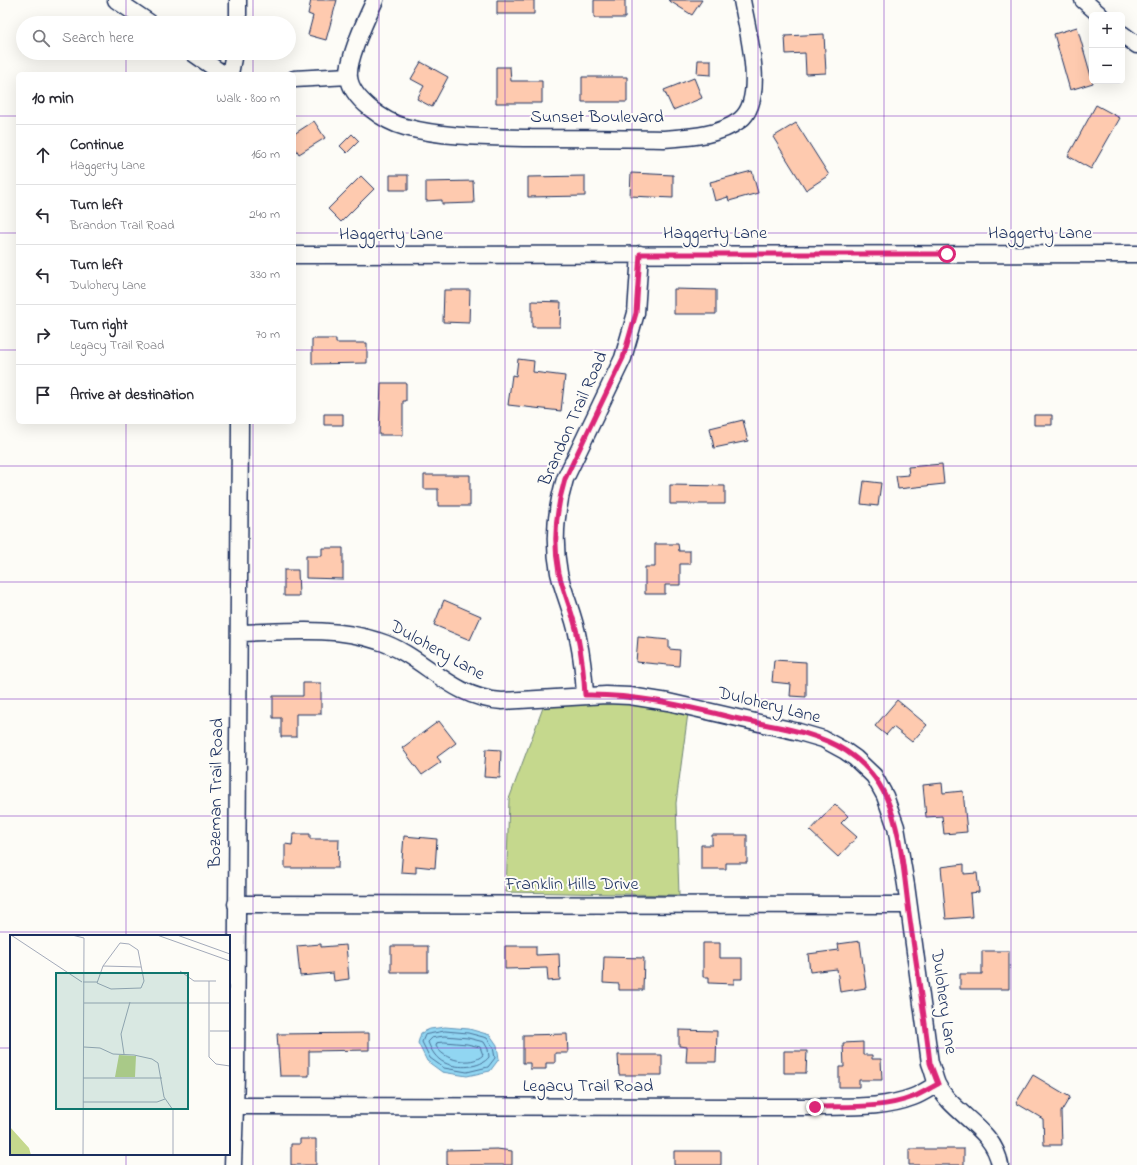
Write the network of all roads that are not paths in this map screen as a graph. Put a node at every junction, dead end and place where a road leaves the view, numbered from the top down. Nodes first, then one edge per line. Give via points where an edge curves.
1 (116, 0) edge
2 (238, 0) edge
3 (375, 0) edge
4 (742, 0) edge
5 (1083, 0) edge
6 (1097, 12) edge
7 (140, 16) edge
8 (238, 16) edge
9 (1125, 36) edge
10 (1137, 46) edge
11 (203, 60) edge
12 (233, 60) edge
13 (220, 72) edge
14 (230, 72) edge
15 (349, 76) junction
16 (296, 79) edge
17 (640, 254) junction
18 (1137, 254) edge
19 (296, 255) edge
20 (240, 424) edge
21 (239, 633) junction
22 (585, 695) junction
23 (236, 904) junction
24 (908, 905) junction
25 (938, 1084) junction
26 (235, 1106) junction
27 (233, 1165) edge
28 (1000, 1165) edge

1 - 7 street
2 - 8 street
3 - 15 street via 354,52
4 - 15 street, Sunset Boulevard via 754,66 753,88 744,116 732,126 715,132 664,138 471,137 431,133 403,127 388,120 357,95 350,85
5 - 6 street
9 - 10 street
11 - 13 street
12 - 14 street
15 - 16 street
17 - 18 street, Haggerty Lane
17 - 19 street, Haggerty Lane
17 - 22 street, Brandon Trail Road via 640,278 634,325 623,358 565,479 556,521 559,572 578,637
20 - 21 street, Bozeman Trail Road
21 - 22 street, Dulohery Lane via 337,633 379,641 399,651 455,688 488,700
21 - 23 street, Bozeman Trail Road
22 - 24 street, Dulohery Lane via 630,696 668,702 799,732 822,739 845,751 874,776 890,806 896,827
23 - 24 street, Franklin Hills Drive
23 - 26 street, Bozeman Trail Road
24 - 25 street, Dulohery Lane via 930,1063
25 - 26 street, Legacy Trail Road via 914,1097 868,1106
25 - 28 street, Dulohery Lane via 954,1105 986,1135 999,1155
26 - 27 street, Bozeman Trail Road

